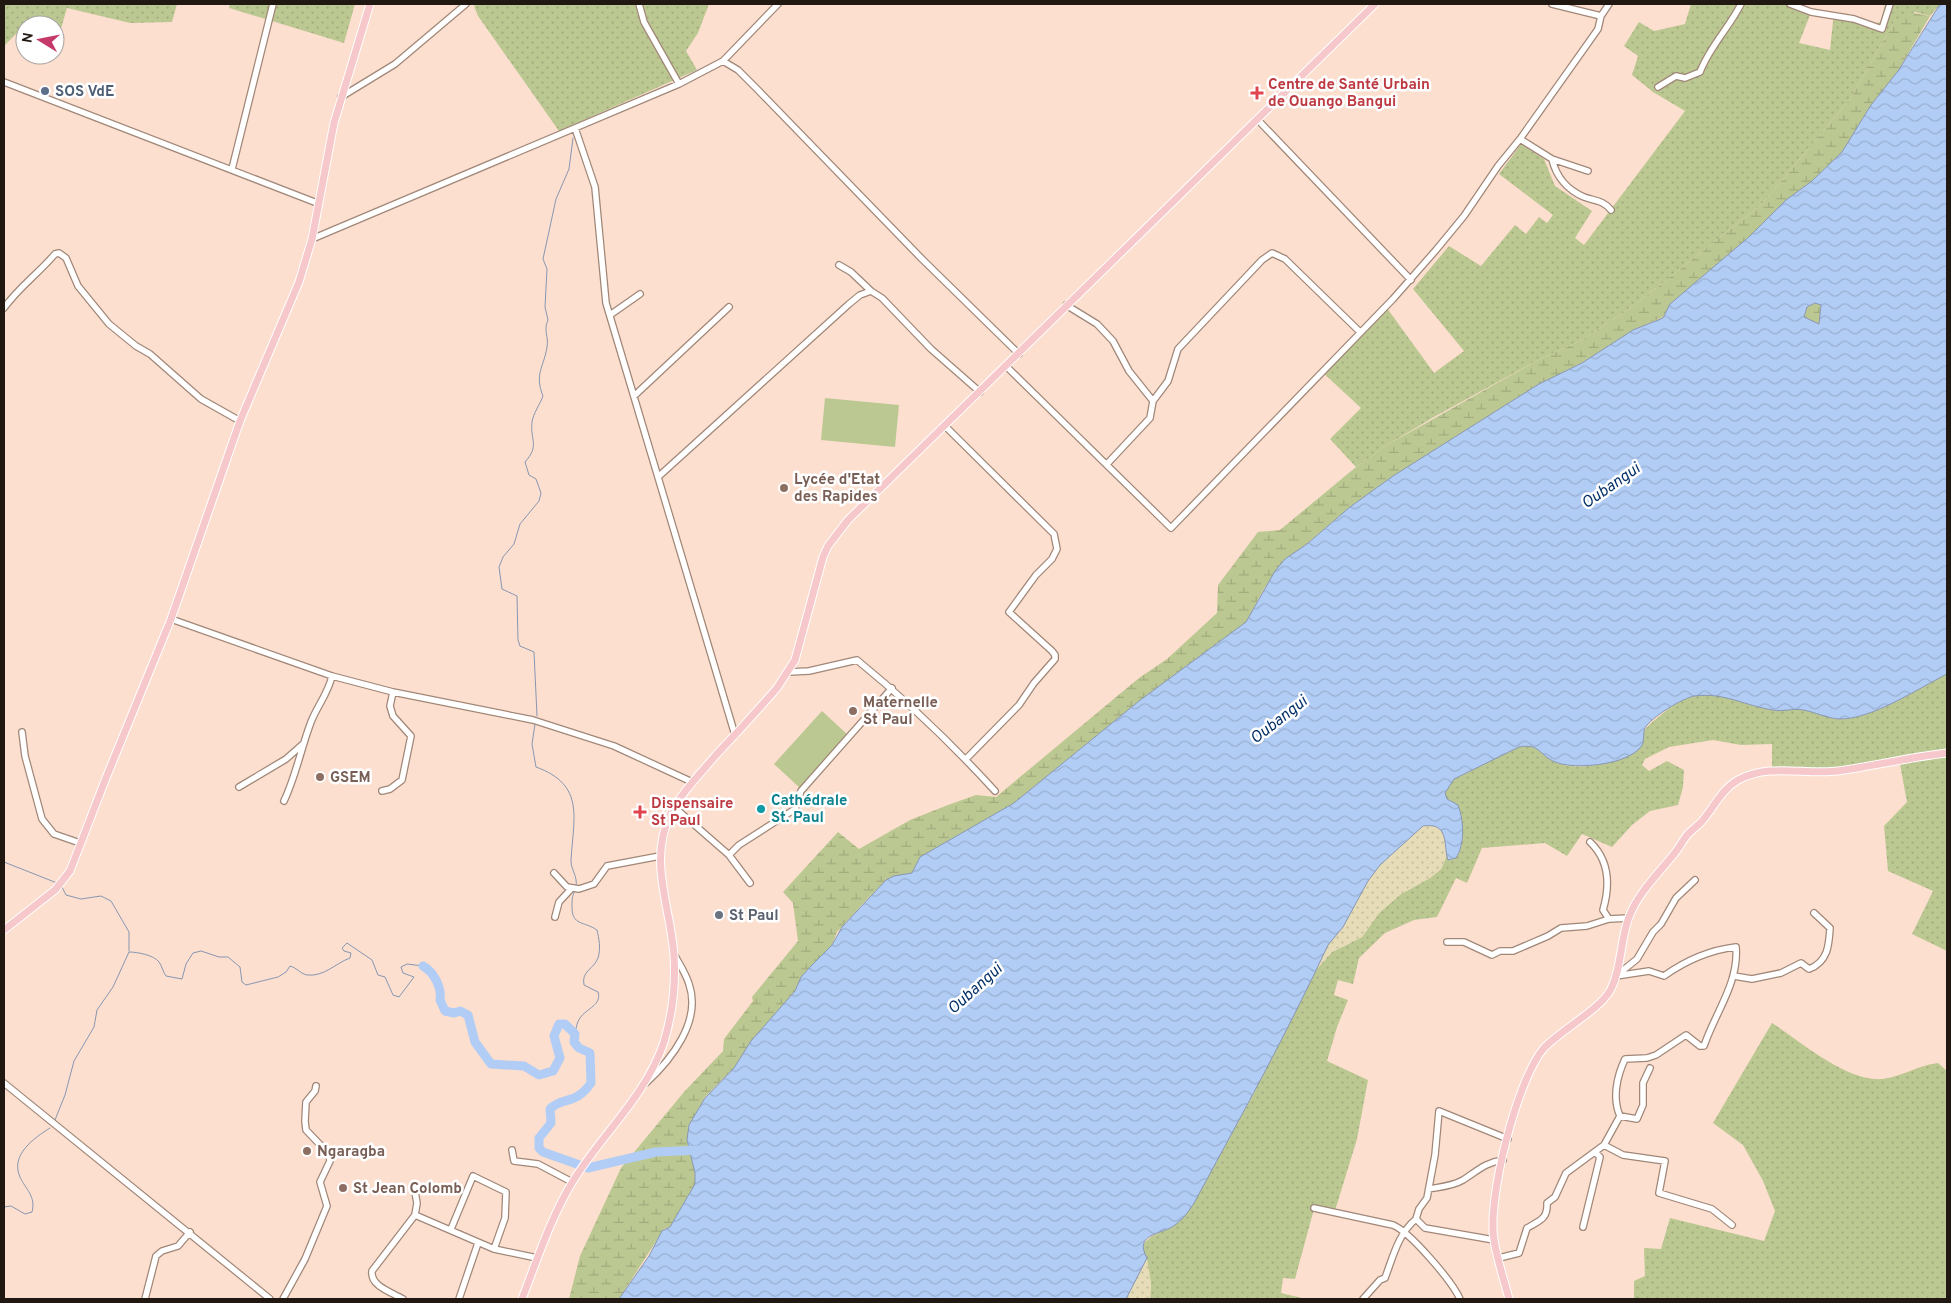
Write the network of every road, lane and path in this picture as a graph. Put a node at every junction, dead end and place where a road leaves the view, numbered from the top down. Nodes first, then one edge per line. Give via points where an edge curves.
1 (273, 4) edge
2 (370, 4) edge
3 (466, 4) edge
4 (639, 4) edge
5 (778, 4) edge
6 (1375, 4) edge
7 (1552, 4) edge
8 (1609, 4) edge
9 (1741, 4) edge
10 (1790, 4) edge
11 (1890, 4) edge
12 (1601, 16) junction
13 (723, 61) junction
14 (4, 82) edge
15 (679, 84) junction
16 (1658, 87) dead end
17 (341, 97) junction
18 (1257, 119) junction
19 (575, 128) junction
20 (1520, 139) junction
21 (1552, 159) junction
22 (232, 169) junction
23 (1588, 171) dead end
24 (317, 203) junction
25 (1611, 210) dead end
26 (312, 239) junction
27 (839, 265) dead end
28 (1410, 280) junction
29 (870, 290) junction
30 (640, 294) dead end
31 (1066, 305) junction
32 (729, 307) dead end
33 (4, 308) edge
34 (610, 315) junction
35 (1360, 332) junction
36 (1019, 354) junction
37 (1006, 367) junction
38 (980, 392) junction
39 (634, 396) junction
40 (1153, 401) junction
41 (240, 422) junction
42 (945, 426) junction
43 (1107, 464) junction
44 (658, 476) junction
45 (171, 620) junction
46 (789, 672) junction
47 (332, 676) junction
48 (892, 688) junction
49 (393, 692) junction
50 (22, 732) dead end
51 (735, 735) junction
52 (304, 743) junction
53 (1947, 752) edge
54 (286, 759) junction
55 (966, 760) junction
56 (297, 765) junction
57 (692, 782) junction
58 (239, 787) dead end
59 (382, 791) dead end
60 (995, 791) dead end
61 (284, 801) dead end
62 (674, 807) junction
63 (1590, 842) dead end
64 (80, 843) junction
65 (729, 855) junction
66 (660, 856) junction
67 (554, 873) dead end
68 (1695, 880) dead end
69 (750, 883) dead end
70 (575, 888) junction
71 (1814, 913) dead end
72 (554, 917) dead end
73 (1629, 918) junction
74 (1609, 919) junction
75 (4, 930) edge
76 (1447, 942) dead end
77 (674, 955) junction
78 (1616, 976) junction
79 (1734, 976) junction
80 (1650, 1068) dead end
81 (4, 1083) edge
82 (644, 1084) junction
83 (316, 1086) dead end
84 (1620, 1116) junction
85 (1508, 1139) junction
86 (1604, 1145) junction
87 (512, 1150) dead end
88 (1595, 1152) junction
89 (1503, 1160) junction
90 (573, 1181) junction
91 (1429, 1190) junction
92 (415, 1192) dead end
93 (1314, 1208) dead end
94 (415, 1215) junction
95 (1416, 1219) junction
96 (1732, 1225) dead end
97 (1583, 1227) dead end
98 (451, 1229) junction
99 (1404, 1230) junction
100 (190, 1232) junction
101 (1494, 1240) junction
102 (478, 1243) junction
103 (494, 1249) junction
104 (537, 1258) junction
105 (1500, 1258) junction
106 (145, 1299) edge
107 (270, 1299) edge
108 (283, 1299) edge
109 (403, 1299) edge
110 (460, 1299) edge
111 (522, 1299) edge
112 (1364, 1299) edge
113 (1460, 1299) edge
114 (1509, 1299) edge

1 - 22 street
2 - 17 main road
3 - 17 street via 395,64
4 - 15 street via 644,22
5 - 13 street
6 - 18 main road
7 - 12 street
8 - 12 street
9 - 16 street via 1706,57 1700,72 1685,78 1676,76
10 - 11 street via 1882,29
12 - 20 street via 1598,30
13 - 15 street
13 - 36 street via 738,70
14 - 22 street
15 - 19 street
17 - 24 main road
18 - 28 street
18 - 31 main road
19 - 26 street
19 - 34 street via 595,187 606,303
20 - 21 street
20 - 28 street via 1464,216
21 - 23 street
21 - 25 street via 1556,172 1570,189 1604,202
22 - 24 street
24 - 26 main road
26 - 41 main road via 299,282
27 - 29 street
28 - 35 street
29 - 38 street
29 - 44 street via 849,304
30 - 34 street
31 - 36 main road
31 - 40 street via 1097,324 1113,340 1129,371
32 - 39 street
33 - 41 street via 24,283 59,253 66,258 78,286 109,324 150,354 201,399
34 - 39 street
35 - 40 street via 1285,259 1272,253 1178,348 1168,381
35 - 43 street via 1172,528
36 - 37 main road
37 - 38 main road
37 - 43 street
38 - 42 main road
39 - 44 street
40 - 43 street via 1150,418
41 - 45 main road
42 - 46 main road via 848,520 828,546
42 - 55 street via 1054,534 1057,543 1052,559 1009,612 1052,650 1055,659 1019,705
44 - 51 street
45 - 47 street
45 - 64 main road
46 - 48 street via 857,660
46 - 51 main road
47 - 49 street
47 - 52 street via 326,694 314,712
48 - 55 street
48 - 65 street via 802,791 795,808 739,844
49 - 57 street via 534,720 614,746
49 - 59 street via 391,711 411,736 402,780
50 - 64 street via 24,756 42,819 54,834
51 - 57 main road
52 - 54 street
52 - 56 street
53 - 73 main road via 1837,771 1786,769 1762,772 1736,781 1649,883
54 - 56 street
54 - 58 street
55 - 60 street
56 - 61 street
57 - 62 main road
62 - 65 street
62 - 66 main road via 666,825
63 - 74 street via 1604,863 1609,879 1603,910
64 - 75 main road via 70,871 55,890
65 - 69 street
66 - 70 street via 607,866 594,884
66 - 77 main road
67 - 70 street via 562,884
68 - 78 street via 1676,898 1637,959
70 - 72 street via 559,902
71 - 79 street via 1830,928 1827,953 1814,967 1801,963 1781,973 1752,979
73 - 74 street
73 - 78 main road
74 - 76 street via 1587,926 1561,928 1513,951 1500,950 1492,955 1464,942
77 - 82 main road via 670,1018 663,1043
77 - 82 street via 690,985 691,1016 682,1038 664,1066
78 - 79 street via 1650,971 1664,976 1677,966 1703,955 1736,947
78 - 85 main road via 1604,1000 1570,1025 1534,1062
79 - 84 street via 1704,1046 1686,1035 1656,1055 1625,1059 1619,1071 1614,1104
80 - 84 street via 1643,1083 1644,1105 1637,1119
81 - 100 street
82 - 90 main road
83 - 108 street via 306,1102 305,1121 306,1130 329,1154 330,1161 320,1182 327,1206 305,1259
84 - 86 street
85 - 89 main road
85 - 91 street via 1439,1111
86 - 88 street
86 - 96 street via 1623,1154 1665,1161 1659,1193 1712,1209
87 - 90 street via 514,1161 538,1164
88 - 97 street via 1600,1157
88 - 105 street via 1566,1173 1554,1197 1547,1203 1545,1218 1527,1228 1519,1253
89 - 91 street via 1485,1164 1463,1180 1446,1187
89 - 101 main road via 1496,1190
90 - 104 main road
91 - 95 street
92 - 94 street
93 - 99 street
94 - 98 street
94 - 109 street via 372,1271 374,1282
95 - 99 street
95 - 101 street via 1425,1228
98 - 102 street
98 - 103 street via 473,1176 506,1192 505,1218
99 - 112 street via 1385,1278
99 - 113 street via 1449,1278
100 - 106 street via 178,1246 156,1256
100 - 107 street
101 - 105 main road
102 - 103 street
102 - 110 street
103 - 104 street
104 - 111 main road
105 - 114 main road

